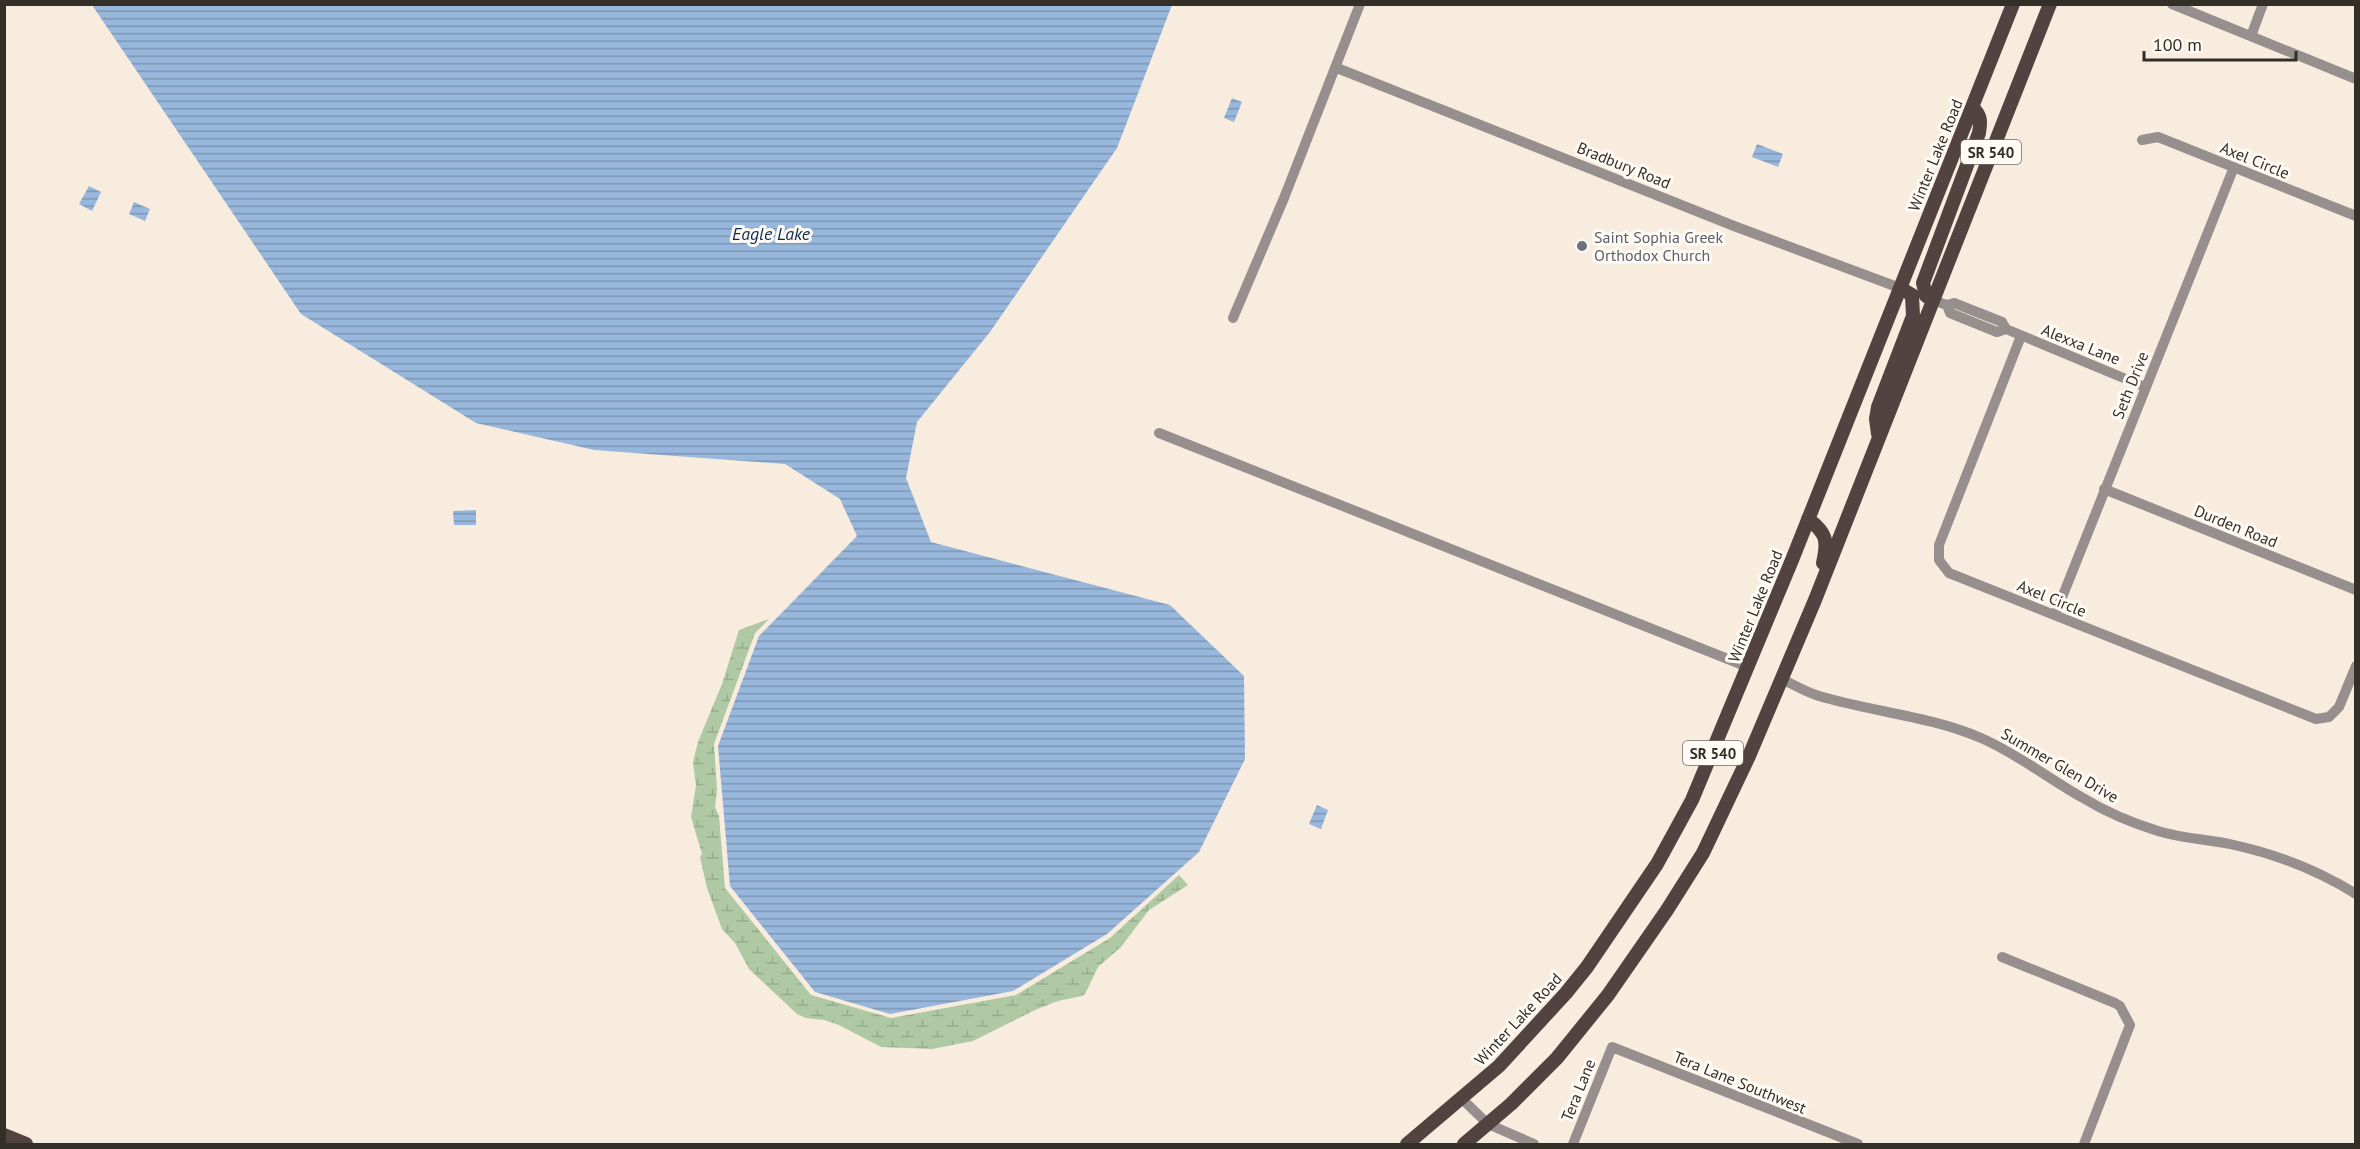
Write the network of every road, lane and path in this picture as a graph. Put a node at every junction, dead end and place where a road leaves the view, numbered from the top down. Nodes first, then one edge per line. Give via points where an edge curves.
1 (1360, 4) edge
2 (2013, 4) edge
3 (2050, 4) edge
4 (2172, 4) edge
5 (2263, 4) edge
6 (2251, 36) junction
7 (1337, 68) junction
8 (2355, 79) edge
9 (1972, 107) junction
10 (2142, 140) dead end
11 (2234, 168) junction
12 (2355, 216) edge
13 (1900, 288) junction
14 (1933, 299) junction
15 (1233, 318) dead end
16 (2021, 336) junction
17 (2145, 387) junction
18 (1159, 433) dead end
19 (1878, 439) junction
20 (2104, 489) junction
21 (1808, 519) junction
22 (2355, 590) edge
23 (2055, 615) junction
24 (1798, 639) junction
25 (2355, 666) edge
26 (1748, 667) junction
27 (1782, 679) junction
28 (2355, 894) edge
29 (2002, 957) dead end
30 (1612, 1047) joint
31 (1462, 1099) junction
32 (1488, 1124) junction
33 (4, 1136) edge
34 (26, 1144) edge
35 (1407, 1144) edge
36 (1464, 1144) edge
37 (1534, 1144) edge
38 (1573, 1144) edge
39 (1858, 1144) edge
40 (2084, 1144) edge

1 - 7 street
2 - 9 main road, Winter Lake Road / SR 540
3 - 14 main road, SR 540
4 - 6 street
5 - 6 street
6 - 8 street
7 - 13 street, Bradbury Road
7 - 15 street
9 - 13 main road, Winter Lake Road / SR 540
9 - 14 main road via 1979,113 1979,133 1923,284 1926,296
10 - 11 street, Axel Circle via 2158,137
11 - 12 street, Axel Circle
11 - 17 street, Seth Drive
13 - 19 main road via 1912,295 1914,316 1878,407
13 - 21 main road, Winter Lake Road / SR 540
14 - 16 street, Alexxa Lane via 1947,305 1950,313 1997,332 2006,329
14 - 19 main road, SR 540
16 - 17 street, Alexxa Lane
16 - 23 street, Axel Circle via 1939,544 1939,560 1949,573
17 - 20 street, Seth Drive
18 - 26 street
19 - 24 main road, SR 540
20 - 22 street, Durden Road
20 - 23 street, Seth Drive
21 - 24 main road via 1821,528 1827,547
21 - 26 main road, Winter Lake Road / SR 540
23 - 25 street, Axel Circle via 2316,719 2329,717 2339,707
24 - 27 main road, SR 540
26 - 31 main road, Winter Lake Road / SR 540 via 1692,800 1657,864 1559,1001 1507,1058
27 - 28 street, Summer Glen Drive via 1816,695 1956,728 2021,758 2107,811 2158,831 2266,854 2307,869
27 - 32 main road, SR 540 via 1703,853 1667,910 1608,996 1565,1048
29 - 40 street via 2115,1003 2130,1025
30 - 38 street, Tera Lane
30 - 39 street, Tera Lane Southwest
31 - 32 street
31 - 35 main road, Winter Lake Road / SR 540
32 - 36 main road, SR 540
32 - 37 street
33 - 34 main road

